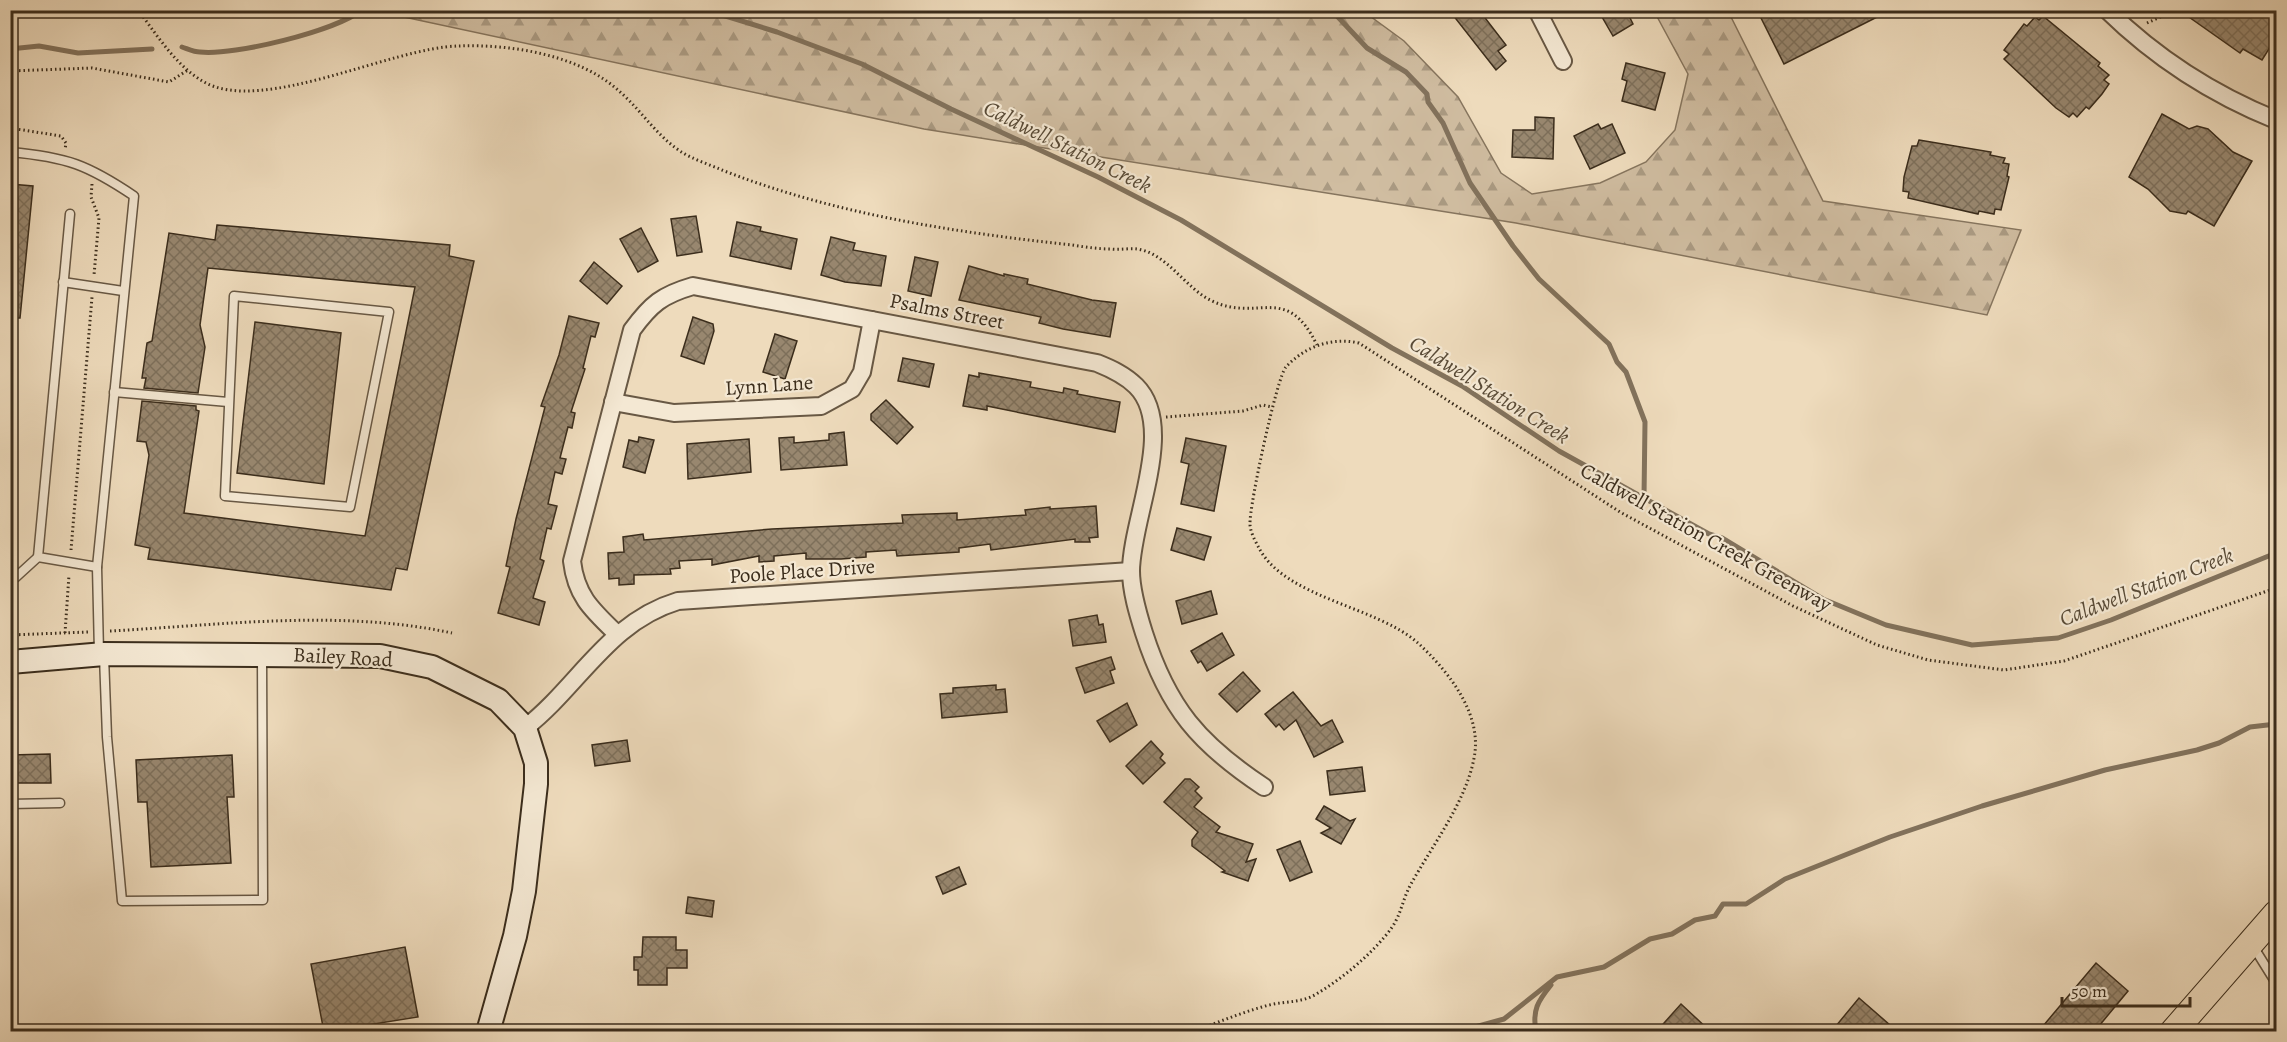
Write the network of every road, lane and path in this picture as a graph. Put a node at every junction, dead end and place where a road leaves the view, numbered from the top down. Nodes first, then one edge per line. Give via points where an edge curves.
1 (138, 10) edge
2 (1537, 10) edge
3 (2107, 10) edge
4 (2176, 10) edge
5 (2128, 31) junction
6 (1563, 61) dead end
7 (188, 70) junction
8 (10, 71) edge
9 (2277, 120) edge
10 (10, 128) edge
11 (10, 152) edge
12 (63, 159) junction
13 (96, 171) junction
14 (70, 214) dead end
15 (63, 282) junction
16 (93, 286) junction
17 (123, 291) junction
18 (872, 320) junction
19 (1317, 345) junction
20 (114, 392) junction
21 (228, 402) junction
22 (614, 402) junction
23 (1272, 407) junction
24 (1152, 418) junction
25 (38, 558) junction
26 (70, 562) junction
27 (98, 567) junction
28 (1131, 571) junction
29 (10, 578) edge
30 (2277, 588) edge
31 (119, 630) dead end
32 (81, 632) dead end
33 (64, 633) junction
34 (452, 633) dead end
35 (617, 633) junction
36 (10, 635) edge
37 (101, 654) junction
38 (262, 654) junction
39 (10, 662) edge
40 (525, 728) junction
41 (1264, 787) dead end
42 (60, 803) dead end
43 (10, 804) edge
44 (2277, 914) edge
45 (2252, 943) junction
46 (2277, 982) edge
47 (488, 1032) edge
48 (1192, 1032) edge
49 (2173, 1032) edge

1 - 7 path
2 - 6 street
3 - 5 street
4 - 5 path
5 - 9 street via 2186,73
7 - 8 path via 169,81 92,68
7 - 19 path via 216,87 245,91 352,71 422,50 451,46 497,47 561,60 606,81 682,152 751,181 883,219 1022,240 1147,251 1214,302 1243,308 1285,309 1297,315
10 - 12 path via 61,136 66,143
11 - 12 lane
12 - 13 lane
13 - 16 path via 91,188 99,218
13 - 17 lane via 134,196
14 - 15 lane
15 - 16 lane
15 - 25 lane
16 - 17 lane
16 - 26 path
17 - 20 lane
18 - 22 street, Lynn Lane via 862,372 852,389 821,406 674,413
18 - 22 street, Psalms Street via 693,286 668,294 647,309 632,330
18 - 24 street, Psalms Street via 1097,363 1120,373 1138,388
19 - 23 path, Caldwell Station Creek Greenway via 1284,368
19 - 30 path, Caldwell Station Creek Greenway via 1344,340 1359,343 1620,512 1793,606 1877,645 1928,660 2004,670 2064,661
20 - 21 lane
20 - 27 lane
21 - 21 lane via 225,496 350,507 389,312 234,297
22 - 35 street, Psalms Street via 572,561 574,580 586,602
23 - 24 path
23 - 48 path, Caldwell Station Creek Greenway via 1249,526 1259,549 1271,566 1303,586 1414,640 1439,664 1468,711 1475,752 1461,797 1409,887 1401,914 1353,969 1312,997 1240,1013
24 - 28 street, Psalms Street via 1154,436
25 - 26 lane
25 - 29 lane
26 - 27 lane
26 - 33 path
27 - 37 lane
28 - 35 street, Poole Place Drive via 678,601 657,608
28 - 41 street, Psalms Street via 1137,613 1164,686 1190,725 1225,761
31 - 34 path via 332,621 391,623
32 - 33 path
33 - 36 path
35 - 40 street, Poole Place Drive via 544,713
37 - 38 street, Bailey Road
37 - 38 lane via 122,901 263,900
37 - 39 street, Bailey Road
38 - 40 street, Bailey Road via 380,656 432,667 498,700
40 - 47 street, Bailey Road via 536,763 524,891
42 - 43 lane
44 - 45 main road
45 - 46 lane
45 - 49 main road

